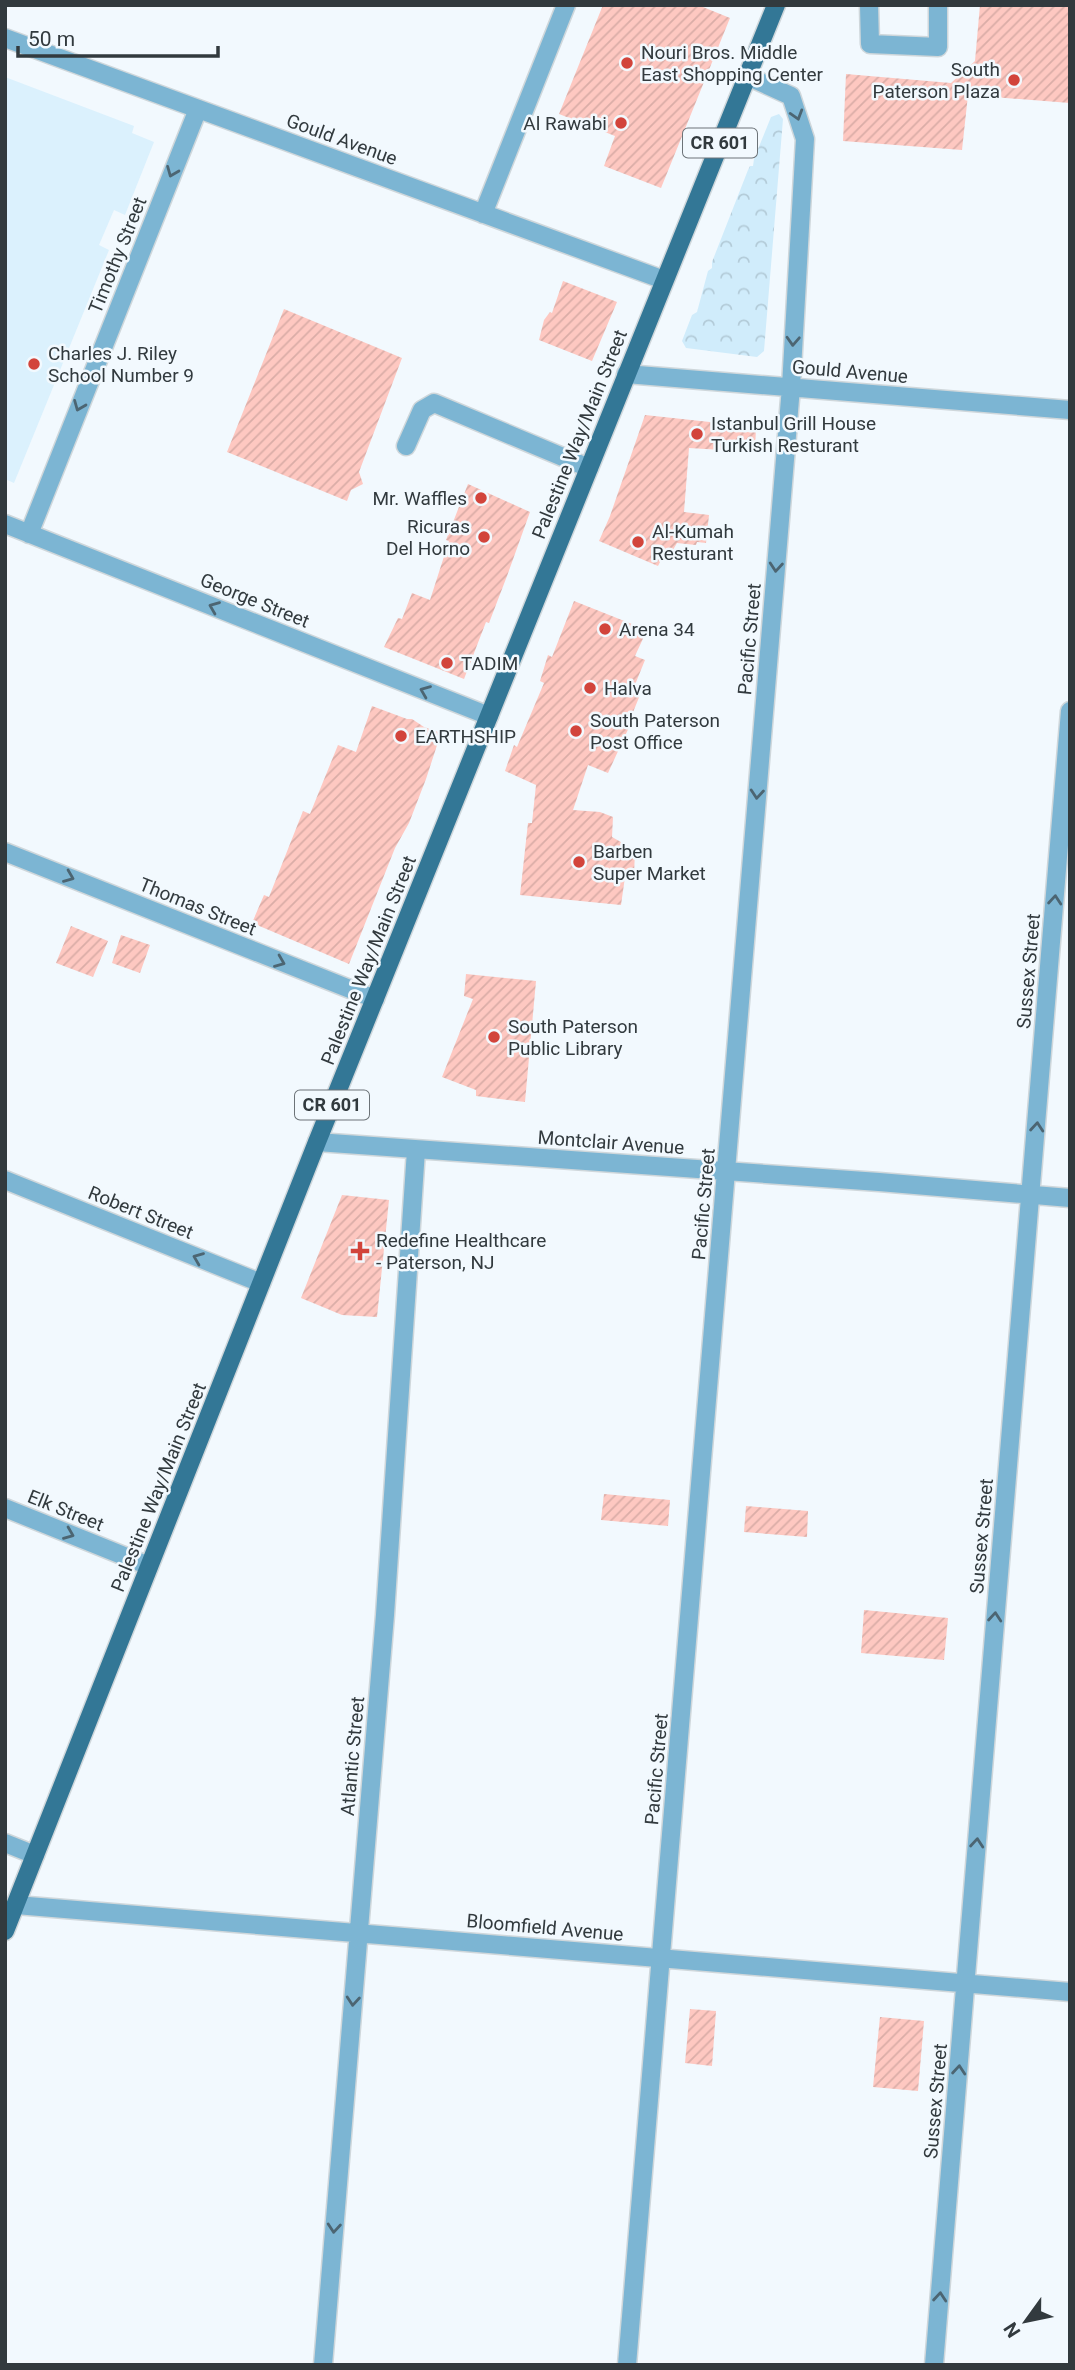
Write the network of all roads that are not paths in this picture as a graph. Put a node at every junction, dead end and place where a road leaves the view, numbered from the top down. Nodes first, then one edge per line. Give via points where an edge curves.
1 (566, 5) edge
2 (776, 5) edge
3 (869, 5) edge
4 (937, 5) edge
5 (5, 38) edge
6 (747, 76) junction
7 (198, 109) junction
8 (483, 214) junction
9 (664, 280) junction
10 (626, 374) junction
11 (791, 387) junction
12 (1070, 410) edge
13 (405, 446) dead end
14 (589, 468) junction
15 (5, 524) edge
16 (29, 534) junction
17 (1070, 711) edge
18 (488, 716) junction
19 (5, 852) edge
20 (375, 999) junction
21 (317, 1142) junction
22 (416, 1150) junction
23 (727, 1171) junction
24 (5, 1180) edge
25 (1031, 1195) junction
26 (1070, 1198) edge
27 (261, 1283) junction
28 (5, 1508) edge
29 (149, 1566) junction
30 (5, 1843) edge
31 (35, 1854) junction
32 (16, 1905) junction
33 (5, 1931) edge
34 (358, 1933) junction
35 (661, 1958) junction
36 (966, 1983) junction
37 (1070, 1992) edge
38 (323, 2365) edge
39 (627, 2365) edge
40 (934, 2365) edge

1 - 8 street
2 - 6 main road, CR 601
3 - 4 street via 870,44 938,47
5 - 7 street, Gould Avenue
6 - 9 main road, CR 601
6 -> 11 street, Pacific Street via 792,96 805,139
7 - 8 street, Gould Avenue
7 -> 16 street, Timothy Street
8 - 9 street, Gould Avenue
9 - 10 main road, Palestine Way/Main Street / CR 601
10 - 11 street, Gould Avenue
10 - 14 main road, Palestine Way/Main Street / CR 601
11 - 12 street, Gould Avenue
11 -> 23 street, Pacific Street
13 - 14 street via 422,410 434,402
14 - 18 main road, Palestine Way/Main Street / CR 601
15 - 16 street, George Street
18 -> 16 street, George Street
25 -> 17 street, Sussex Street
18 - 20 main road, Palestine Way/Main Street / CR 601
19 -> 20 street, Thomas Street
20 - 21 main road, Palestine Way/Main Street / CR 601
21 - 22 street, Montclair Avenue
21 - 27 main road, Palestine Way/Main Street / CR 601
22 - 23 street, Montclair Avenue
22 - 34 street, Atlantic Street
23 - 25 street, Montclair Avenue
23 - 35 street, Pacific Street
27 -> 24 street, Robert Street
25 - 26 street, Montclair Avenue
36 -> 25 street, Sussex Street
27 - 29 main road, Palestine Way/Main Street / CR 601
28 -> 29 street, Elk Street
29 - 31 main road, Palestine Way/Main Street / CR 601
30 - 31 street
31 - 32 main road, Palestine Way/Main Street / CR 601
32 - 33 main road, Palestine Way/Main Street / CR 601
32 - 34 street, Bloomfield Avenue
34 - 35 street, Bloomfield Avenue
34 -> 38 street, Atlantic Street
35 - 36 street, Bloomfield Avenue
35 - 39 street, Pacific Street
36 - 37 street, Bloomfield Avenue
40 -> 36 street, Sussex Street

